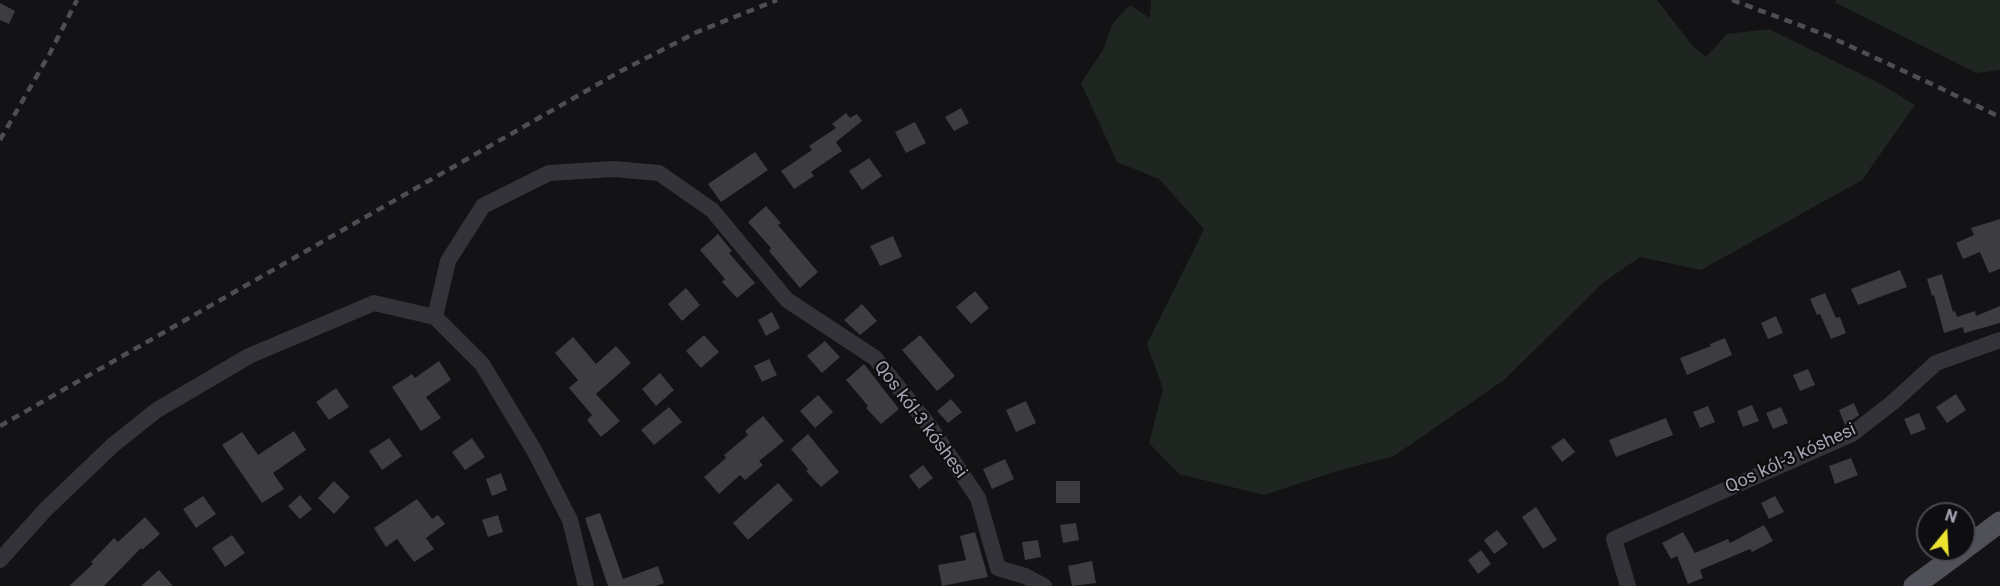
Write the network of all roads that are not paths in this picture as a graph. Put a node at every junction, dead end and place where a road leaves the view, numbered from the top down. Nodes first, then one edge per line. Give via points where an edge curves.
1 (435, 317) junction
2 (2000, 340) edge
3 (2000, 522) edge
4 (1976, 540) edge
5 (0, 560) edge
6 (1946, 562) edge
7 (586, 586) edge
8 (1044, 586) edge
9 (1628, 586) edge
10 (1914, 586) edge

1 - 5 street via 374,303 249,356 157,410 113,445
1 - 7 street via 482,364 534,450 570,520
1 - 8 street, Qos kól-3 kóshesi via 448,261 483,206 549,173 614,169 659,173 712,210 787,300 875,358 930,427 978,498 998,568
2 - 9 street, Qos kól-3 kóshesi via 1936,363 1852,434 1614,539
3 - 4 main road
6 - 10 main road

